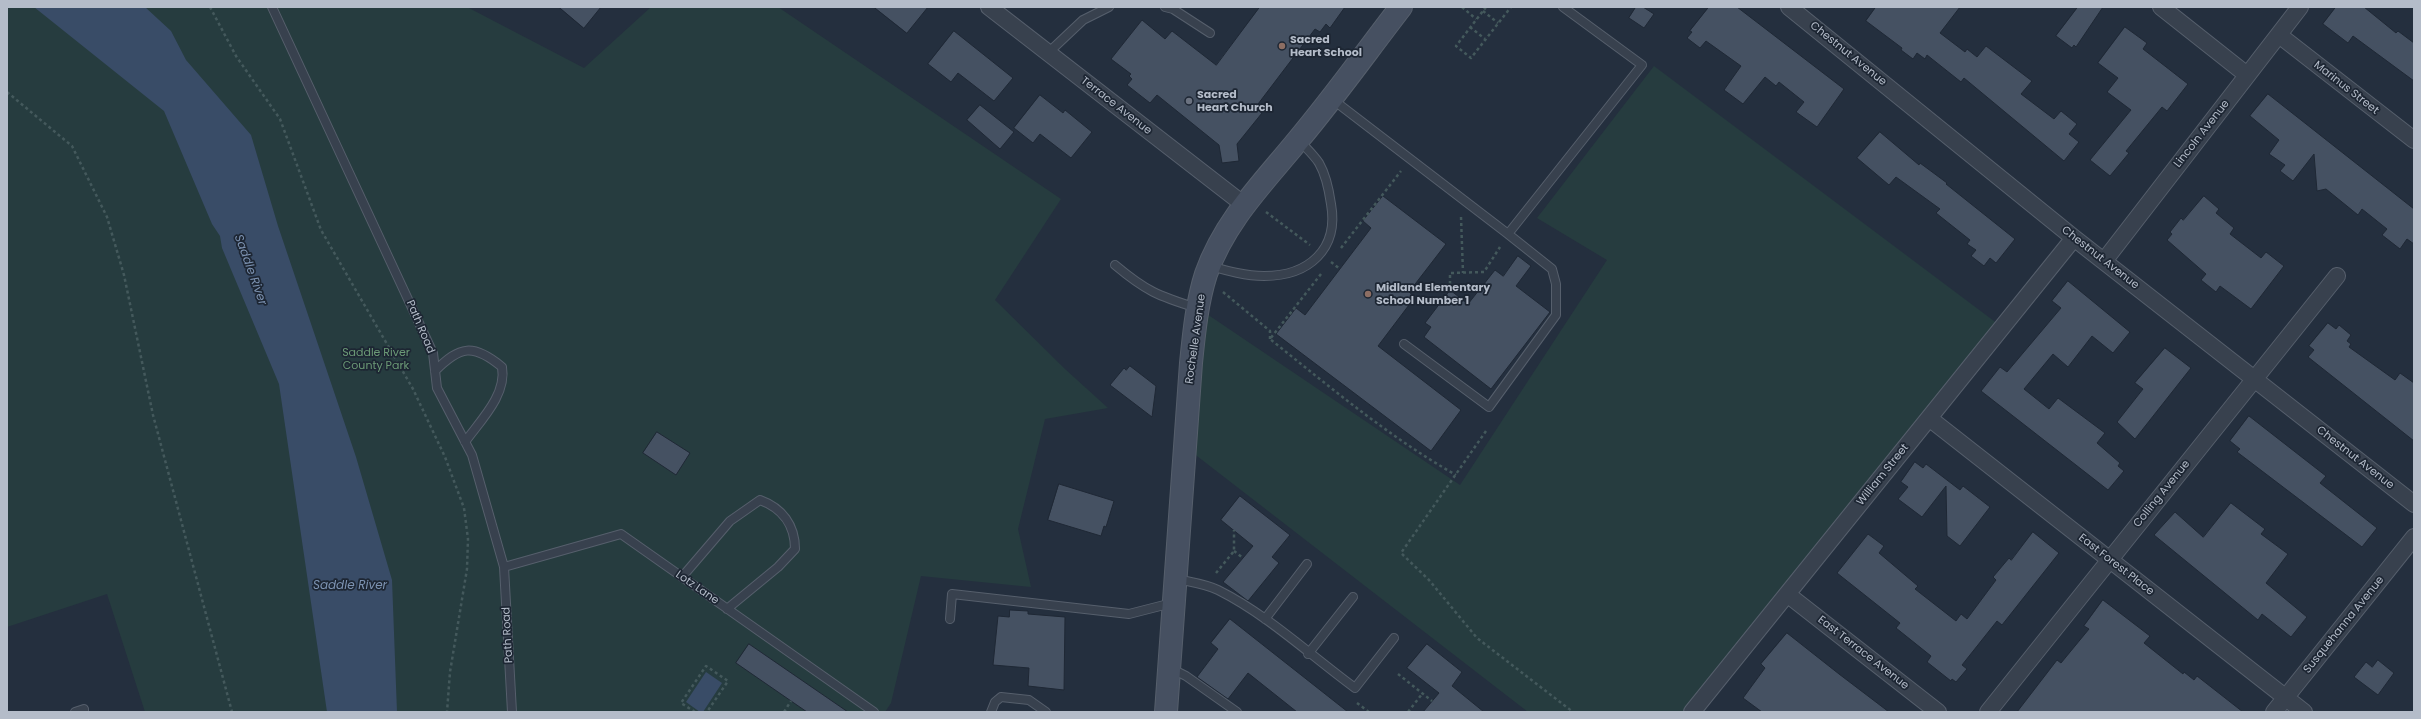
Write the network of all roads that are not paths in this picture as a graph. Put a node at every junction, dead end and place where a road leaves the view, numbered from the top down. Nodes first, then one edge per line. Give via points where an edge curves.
1 (272, 7) edge
2 (989, 7) edge
3 (1109, 7) edge
4 (1166, 7) edge
5 (1563, 7) edge
6 (1789, 7) edge
7 (2161, 7) edge
8 (2300, 7) edge
9 (1398, 8) edge
10 (1210, 33) dead end
11 (2279, 35) junction
12 (1048, 53) junction
13 (2247, 75) junction
14 (1331, 98) junction
15 (1299, 140) junction
16 (2414, 140) edge
17 (1252, 210) junction
18 (1508, 234) junction
19 (2074, 238) junction
20 (2104, 261) junction
21 (1115, 265) dead end
22 (1220, 269) junction
23 (2337, 276) dead end
24 (1198, 308) junction
25 (1404, 344) dead end
26 (435, 371) junction
27 (2254, 379) junction
28 (1929, 418) junction
29 (465, 442) junction
30 (2414, 504) edge
31 (2414, 537) edge
32 (2110, 560) junction
33 (1307, 564) dead end
34 (504, 567) junction
35 (682, 577) junction
36 (1174, 578) junction
37 (1787, 594) junction
38 (1353, 597) dead end
39 (1173, 603) junction
40 (727, 609) junction
41 (950, 619) dead end
42 (1265, 619) junction
43 (1394, 638) dead end
44 (1308, 654) junction
45 (1169, 668) junction
46 (2285, 698) junction
47 (75, 712) edge
48 (84, 712) edge
49 (512, 712) edge
50 (874, 712) edge
51 (991, 712) edge
52 (1046, 712) edge
53 (1166, 712) edge
54 (1237, 712) edge
55 (1692, 712) edge
56 (1938, 712) edge
57 (1988, 712) edge
58 (2274, 712) edge
59 (2304, 712) edge

1 - 26 lane, Path Road via 432,352
2 - 12 street, Terrace Avenue
3 - 12 lane via 1083,20
4 - 10 lane
5 - 18 lane via 1642,65
6 - 19 street, Chestnut Avenue
7 - 13 street
8 - 11 street, Lincoln Avenue
9 - 14 street, Rochelle Avenue
11 - 13 street, Lincoln Avenue
11 - 16 street, Marinus Street
12 - 17 street, Terrace Avenue
13 - 20 street, Lincoln Avenue
14 - 15 street, Rochelle Avenue
14 - 18 lane
15 - 17 street, Rochelle Avenue
15 - 22 lane via 1319,163 1328,188 1333,217 1330,240 1318,258 1296,271 1265,276
17 - 22 street, Rochelle Avenue via 1221,241
18 - 25 lane via 1552,269 1556,284 1556,315 1489,407
19 - 20 street, Chestnut Avenue
19 - 28 street, William Street
20 - 27 street, Chestnut Avenue
21 - 24 lane via 1142,287 1160,297
22 - 24 street, Rochelle Avenue
23 - 27 street, Colling Avenue
24 - 36 street, Rochelle Avenue via 1191,363
26 - 29 lane, Path Road via 437,388
26 - 29 lane via 455,352 468,350 480,353 502,367 504,377 500,392
27 - 30 street, Chestnut Avenue
27 - 32 street, Colling Avenue
28 - 32 street, East Forest Place
28 - 37 street, William Street
29 - 34 lane, Path Road via 472,455
31 - 46 street, Susquehanna Avenue
32 - 46 street, East Forest Place
32 - 57 street, Colling Avenue
33 - 42 lane
34 - 35 lane, Lotz Lane via 621,534
34 - 49 lane, Path Road
35 - 40 lane, Lotz Lane
35 - 40 lane via 730,521 760,500 772,504 790,521 795,535 795,549 778,567
36 - 39 street, Rochelle Avenue
36 - 42 lane via 1216,589
37 - 55 street, William Street
37 - 56 street, East Terrace Avenue
38 - 44 lane
39 - 41 lane via 1129,614 952,594
39 - 45 street, Rochelle Avenue
40 - 50 lane, Lotz Lane
42 - 44 lane
43 - 44 lane via 1355,688
45 - 53 street, Rochelle Avenue
45 - 54 lane via 1186,676
46 - 58 street, Susquehanna Avenue
46 - 59 street, East Forest Place
47 - 48 lane via 84,709
51 - 52 lane via 995,702 1001,697 1028,700

